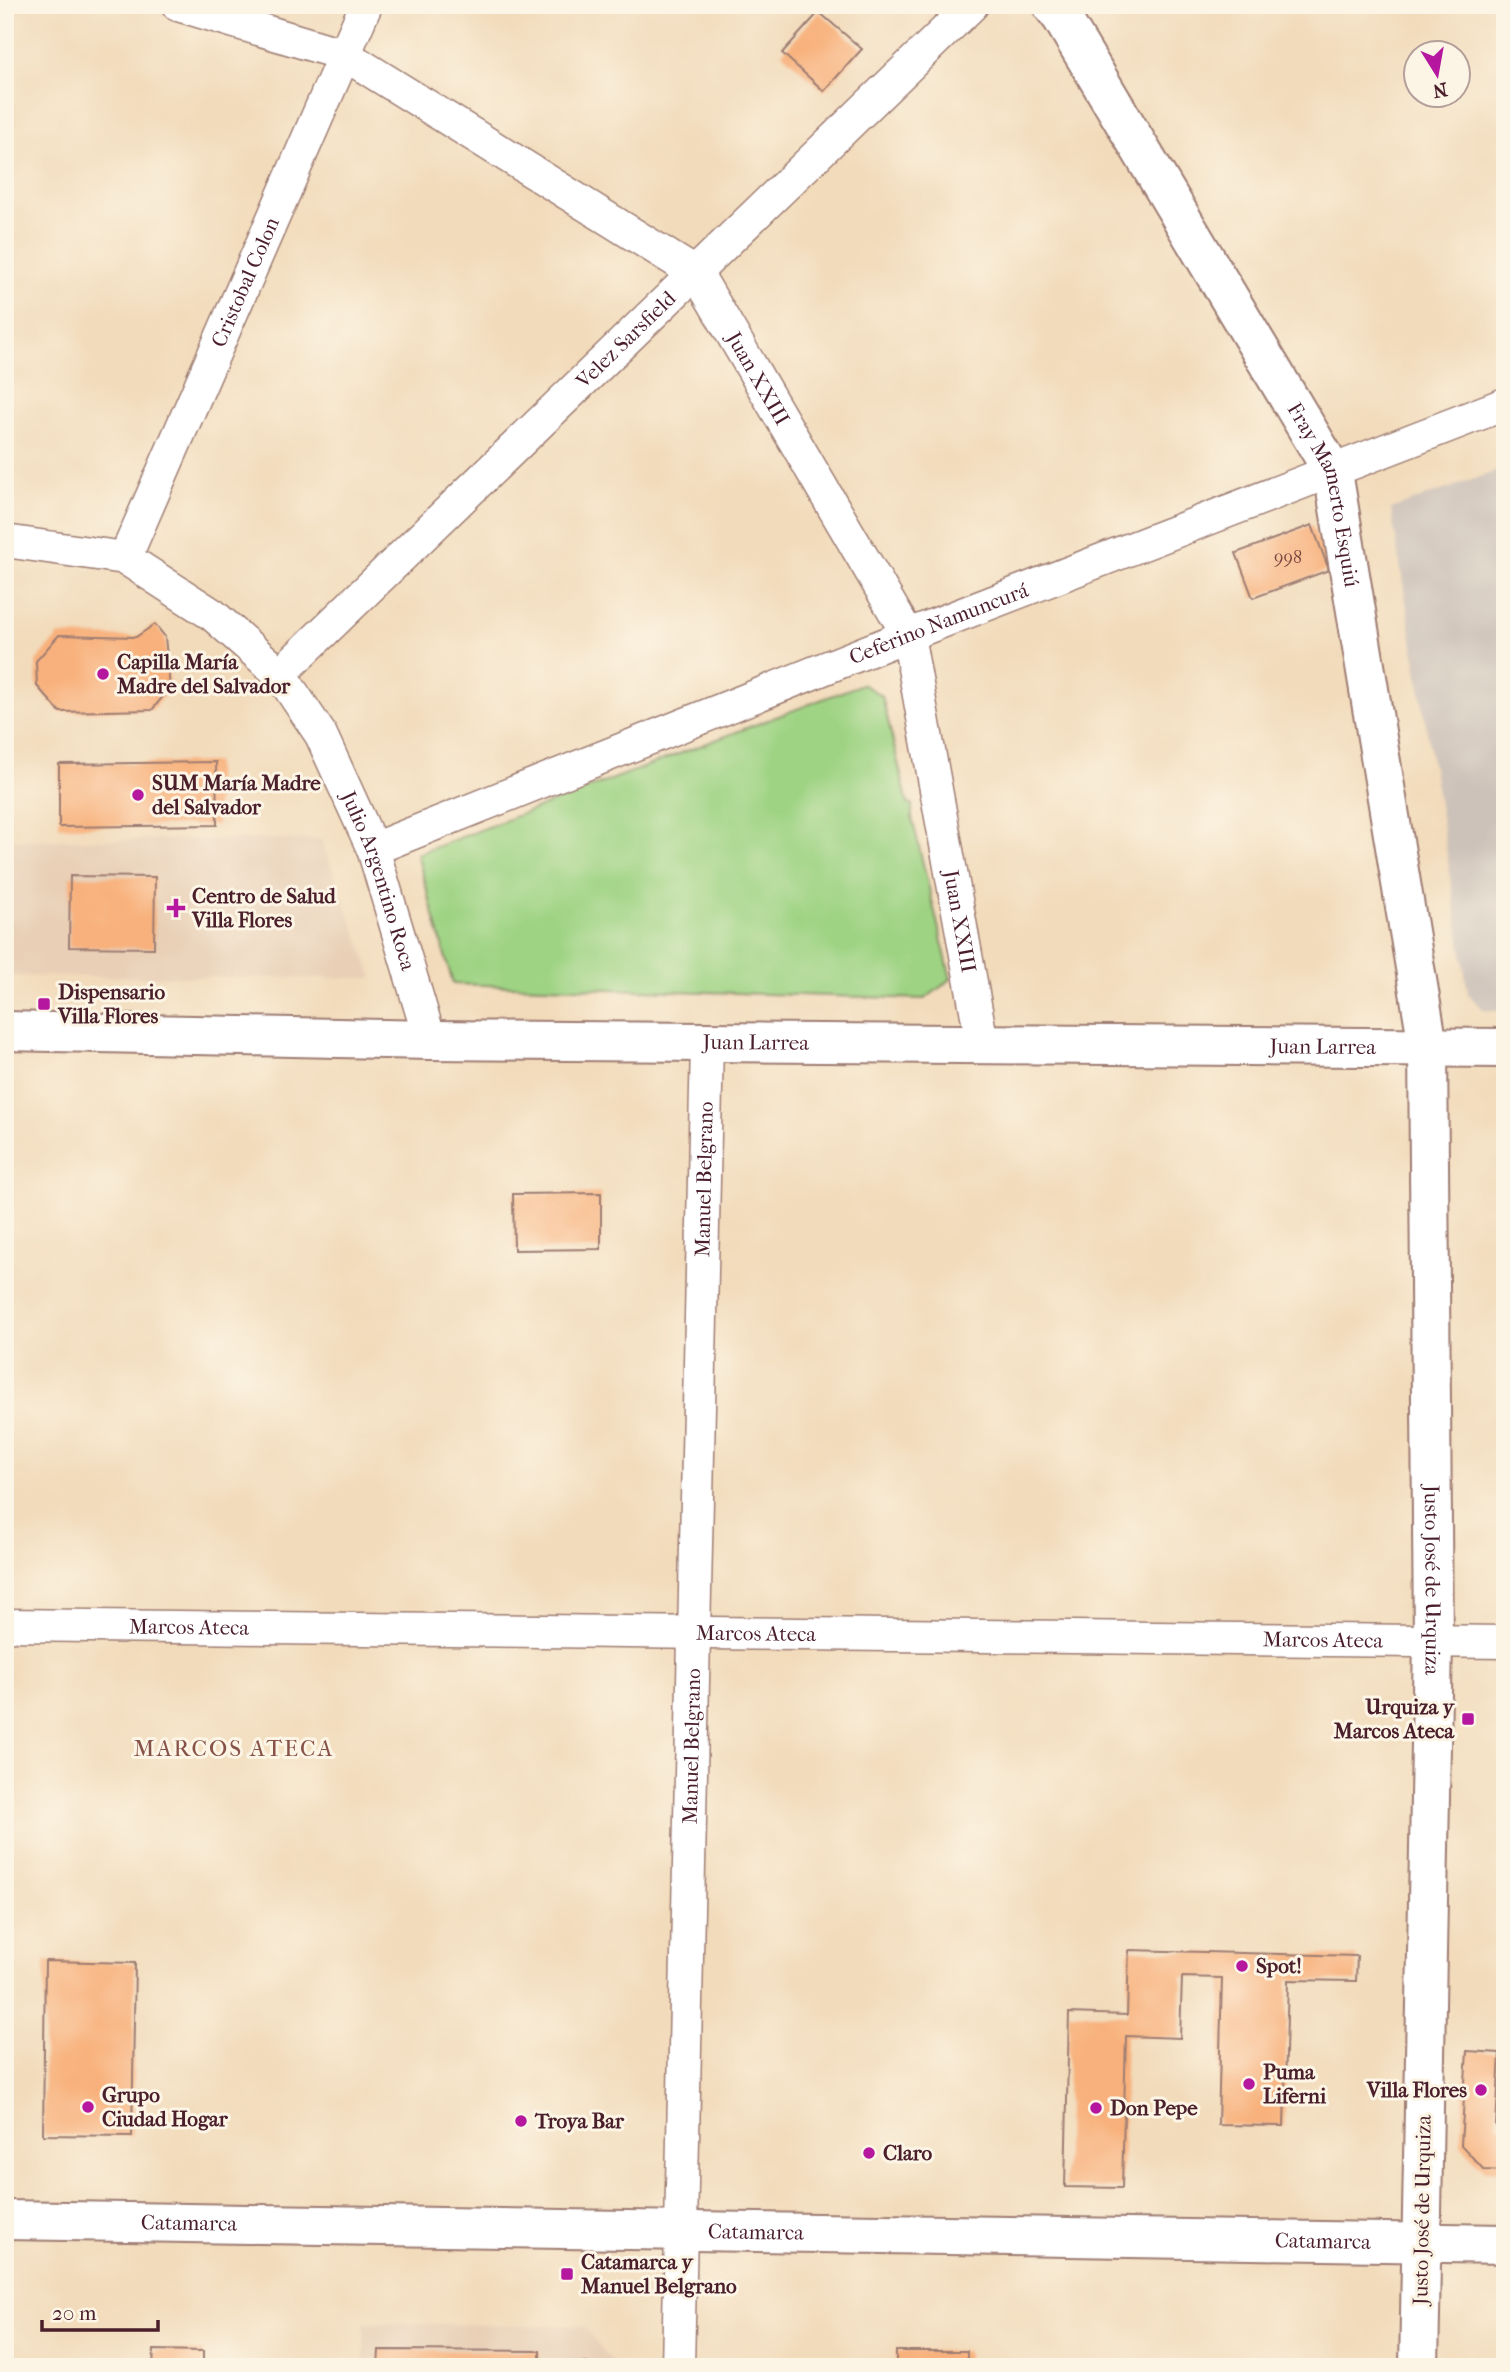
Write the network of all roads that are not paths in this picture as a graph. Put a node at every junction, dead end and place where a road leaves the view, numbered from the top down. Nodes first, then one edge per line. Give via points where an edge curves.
1 (178, 5) edge
2 (366, 5) edge
3 (972, 5) edge
4 (1052, 5) edge
5 (345, 55) junction
6 (697, 274) junction
7 (1505, 404) edge
8 (1333, 472) junction
9 (5, 541) edge
10 (125, 558) junction
11 (908, 635) junction
12 (280, 674) junction
13 (373, 849) junction
14 (5, 1031) edge
15 (430, 1040) junction
16 (707, 1042) junction
17 (982, 1043) junction
18 (1428, 1046) junction
19 (1505, 1048) edge
20 (5, 1625) edge
21 (694, 1633) junction
22 (1433, 1641) junction
23 (1505, 1642) edge
24 (5, 2220) edge
25 (680, 2231) junction
26 (1422, 2243) junction
27 (1505, 2244) edge
28 (678, 2367) edge
29 (1419, 2367) edge

1 - 5 street, Juan XXIII
2 - 5 street, Cristobal Colon
3 - 6 street, Velez Sarsfield
4 - 8 street, Fray Mamerto Esquiú
5 - 6 street, Juan XXIII
5 - 10 street, Cristobal Colon
6 - 11 street, Juan XXIII
6 - 12 street, Velez Sarsfield
7 - 8 street, Ceferino Namuncurá
8 - 11 street, Ceferino Namuncurá
8 - 18 street, Fray Mamerto Esquiú
9 - 10 street, Julio Argentino Roca
10 - 12 street, Julio Argentino Roca via 213,615
11 - 13 street, Ceferino Namuncurá
11 - 17 street, Juan XXIII
12 - 13 street, Julio Argentino Roca via 321,735
13 - 15 street, Julio Argentino Roca
14 - 15 street, Juan Larrea
15 - 16 street, Juan Larrea
16 - 17 street, Juan Larrea
16 - 21 street, Manuel Belgrano
17 - 18 street, Juan Larrea
18 - 19 street, Juan Larrea
18 - 22 street, Justo José de Urquiza
20 - 21 street, Marcos Ateca
21 - 22 street, Marcos Ateca
21 - 25 street, Manuel Belgrano
22 - 23 street, Marcos Ateca
22 - 26 street, Justo José de Urquiza
24 - 25 street, Catamarca
25 - 26 street, Catamarca
25 - 28 street, Manuel Belgrano
26 - 27 street, Catamarca
26 - 29 street, Justo José de Urquiza

